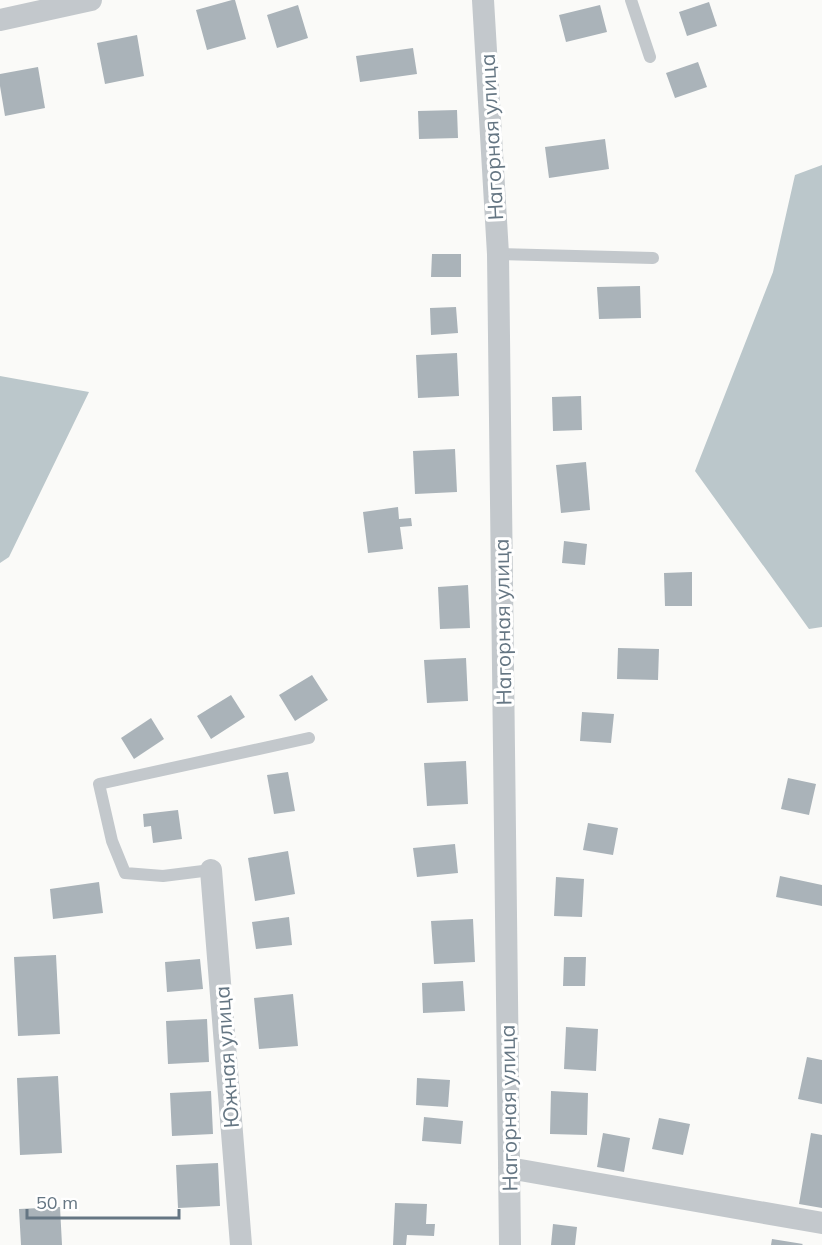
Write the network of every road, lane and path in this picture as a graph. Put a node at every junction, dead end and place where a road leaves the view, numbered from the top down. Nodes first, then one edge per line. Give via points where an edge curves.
1 (91, 0) edge
2 (483, 0) edge
3 (631, 0) edge
4 (0, 20) edge
5 (650, 57) dead end
6 (498, 254) junction
7 (652, 258) dead end
8 (309, 738) dead end
9 (211, 870) joint
10 (509, 1168) junction
11 (822, 1223) edge
12 (240, 1245) edge
13 (510, 1245) edge

1 - 4 street
2 - 6 street, Нагорная улица
3 - 5 lane
6 - 7 lane
6 - 10 street, Нагорная улица
8 - 9 lane via 99,784 112,841 126,873 163,876
9 - 12 street, Южная улица
10 - 11 street
10 - 13 street, Нагорная улица

